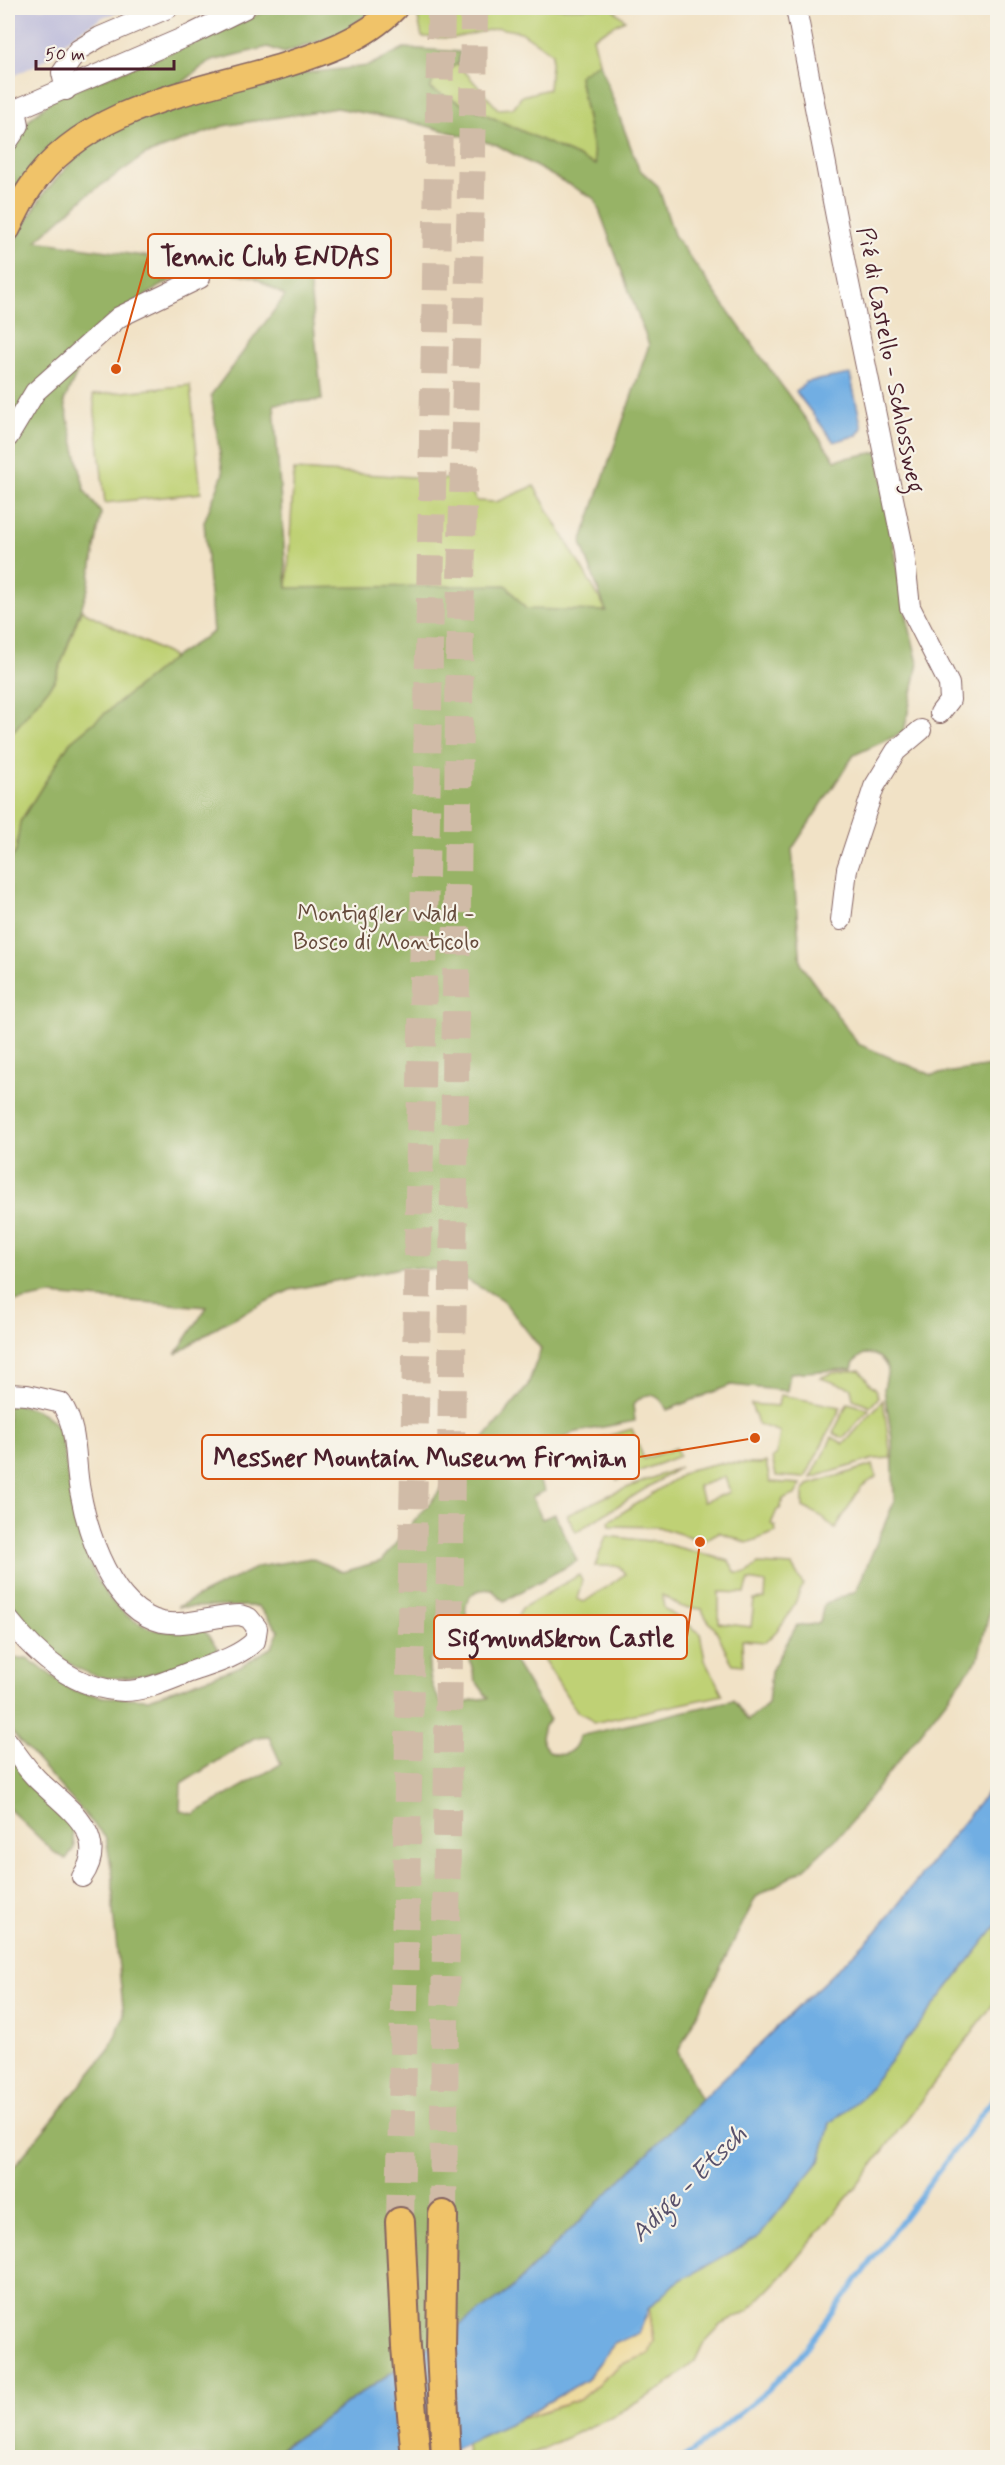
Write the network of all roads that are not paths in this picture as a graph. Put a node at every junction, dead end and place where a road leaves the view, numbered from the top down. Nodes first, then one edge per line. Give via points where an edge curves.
1 (168, 8) edge
2 (245, 8) edge
3 (395, 8) edge
4 (796, 8) edge
5 (66, 90) junction
6 (12, 112) edge
7 (8, 141) edge
8 (8, 228) edge
9 (200, 278) dead end
10 (8, 437) edge
11 (940, 713) dead end
12 (921, 730) dead end
13 (841, 920) dead end
14 (8, 1394) edge
15 (8, 1619) edge
16 (8, 1742) edge
17 (82, 1877) dead end
18 (443, 2215) tunnel mouth
19 (400, 2222) tunnel mouth
20 (416, 2457) edge
21 (446, 2457) edge

1 - 5 street via 78,50 62,73
2 - 5 street
3 - 8 main road via 353,40 318,55 143,106 102,125 50,165 30,188
4 - 11 street, Pié di Castello - Schlossweg via 904,552 910,607 949,684 950,700
5 - 6 street
6 - 7 street via 19,125
9 - 10 street via 119,317 35,392
12 - 13 street via 896,751 874,788 847,870
14 - 15 street via 61,1403 71,1417 80,1491 93,1541 116,1588 130,1605 164,1623 240,1615 249,1618 257,1628 255,1641 230,1658 150,1687 125,1691 85,1684 58,1669 25,1641
16 - 17 street via 36,1778 81,1819 91,1843 92,1863
18 - 21 highway via 441,2350
19 - 20 highway

